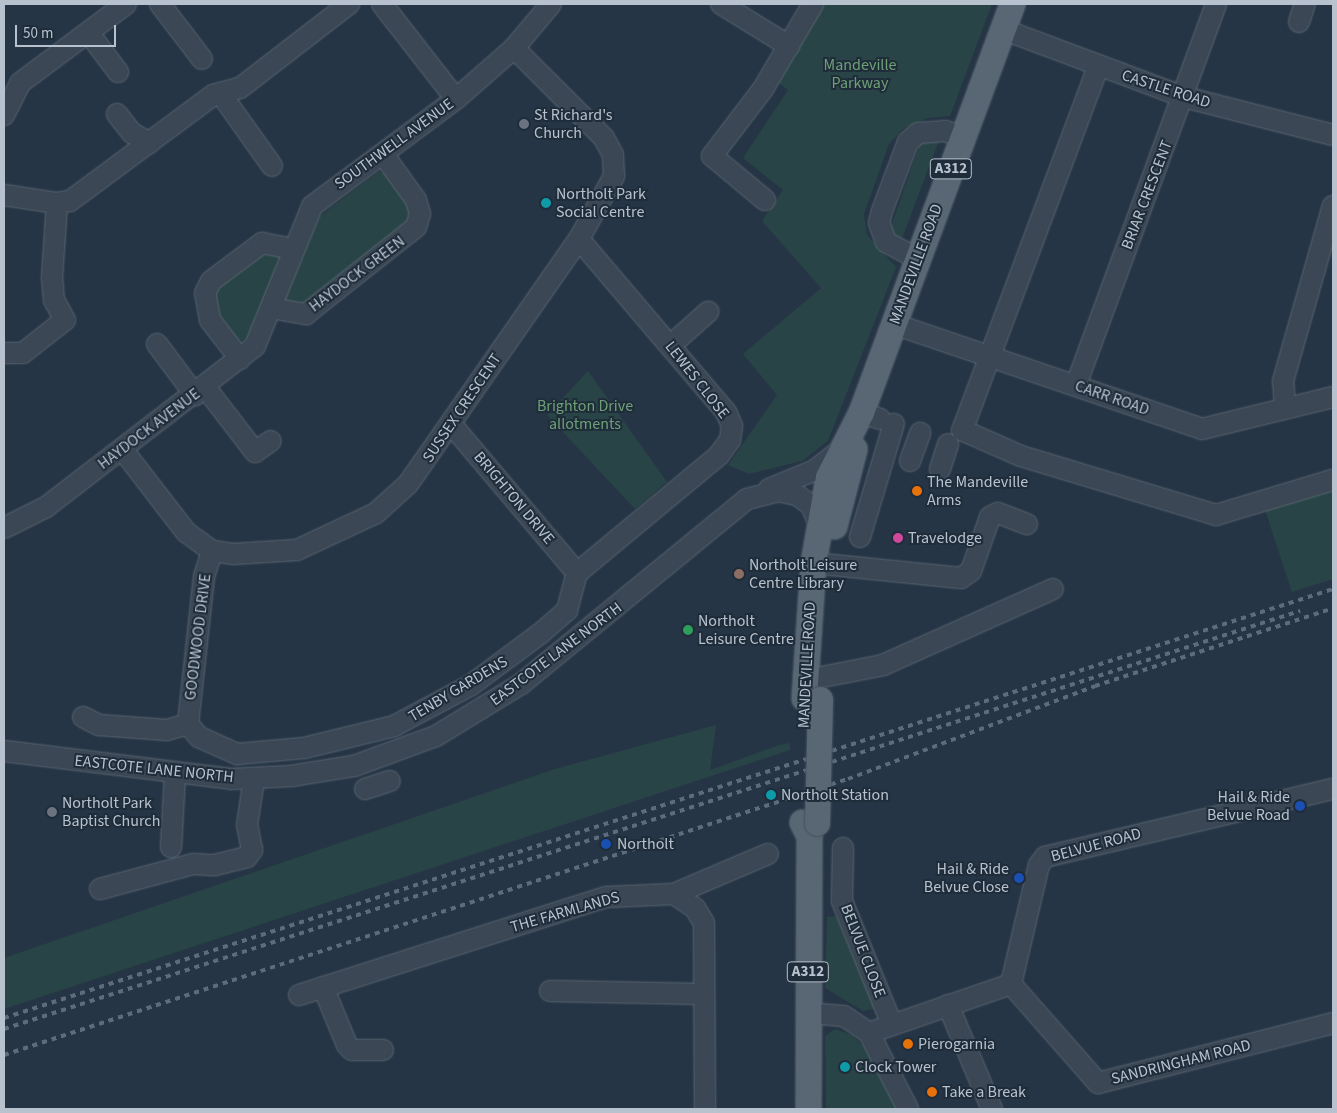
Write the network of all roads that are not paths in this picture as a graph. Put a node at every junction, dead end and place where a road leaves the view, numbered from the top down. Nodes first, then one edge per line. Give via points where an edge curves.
1 (126, 4) edge
2 (160, 4) edge
3 (349, 4) edge
4 (382, 4) edge
5 (551, 4) edge
6 (721, 4) edge
7 (813, 4) edge
8 (1012, 4) edge
9 (1216, 4) edge
10 (1002, 29) junction
11 (88, 32) junction
12 (789, 46) junction
13 (514, 48) junction
14 (202, 59) dead end
15 (1098, 67) junction
16 (118, 72) dead end
17 (224, 94) junction
18 (1184, 97) junction
19 (456, 99) junction
20 (117, 114) dead end
21 (4, 115) edge
22 (1333, 135) edge
23 (963, 137) junction
24 (149, 143) junction
25 (383, 154) junction
26 (272, 166) dead end
27 (4, 195) edge
28 (765, 200) dead end
29 (56, 204) junction
30 (1333, 206) edge
31 (579, 239) junction
32 (294, 249) junction
33 (918, 259) junction
34 (271, 308) junction
35 (708, 312) dead end
36 (894, 324) junction
37 (157, 344) dead end
38 (671, 346) junction
39 (4, 353) edge
40 (240, 359) junction
41 (989, 359) junction
42 (1076, 385) junction
43 (200, 391) junction
44 (1331, 404) edge
45 (1285, 407) junction
46 (878, 418) junction
47 (451, 424) junction
48 (920, 433) dead end
49 (271, 441) dead end
50 (948, 444) dead end
51 (122, 449) junction
52 (839, 451) junction
53 (910, 461) dead end
54 (940, 469) dead end
55 (1333, 480) edge
56 (779, 484) junction
57 (756, 496) junction
58 (830, 501) junction
59 (1027, 524) dead end
60 (4, 528) edge
61 (860, 537) dead end
62 (212, 551) junction
63 (821, 563) junction
64 (577, 573) junction
65 (1053, 589) dead end
66 (815, 692) junction
67 (83, 717) dead end
68 (188, 724) junction
69 (4, 751) edge
70 (370, 761) junction
71 (175, 774) junction
72 (254, 779) junction
73 (378, 785) dead end
74 (1333, 789) edge
75 (171, 847) dead end
76 (843, 848) dead end
77 (768, 854) dead end
78 (100, 889) dead end
79 (674, 894) junction
80 (1011, 984) junction
81 (323, 987) junction
82 (550, 991) dead end
83 (703, 994) junction
84 (298, 995) dead end
85 (948, 1005) junction
86 (808, 1013) junction
87 (891, 1022) junction
88 (1333, 1022) edge
89 (869, 1033) junction
90 (383, 1050) dead end
91 (705, 1109) edge
92 (808, 1109) edge
93 (908, 1109) edge
94 (992, 1109) edge

1 - 11 street
2 - 14 street
3 - 17 street
4 - 19 street
5 - 13 street, SOUTHWELL AVENUE
6 - 12 street
7 - 12 street
8 - 10 main road, MANDEVILLE ROAD / A312
9 - 18 street, BRIAR CRESCENT
10 - 15 street, CASTLE ROAD
10 - 23 main road, MANDEVILLE ROAD / A312
11 - 16 street
11 - 21 street via 20,83
12 - 28 street via 712,156
13 - 19 street, SOUTHWELL AVENUE
13 - 31 street, SUSSEX CRESCENT via 604,138 613,154 614,176
15 - 18 street, CASTLE ROAD
15 - 41 street
17 - 24 street
17 - 26 street
18 - 22 street, CASTLE ROAD
18 - 42 street, BRIAR CRESCENT
19 - 25 street, SOUTHWELL AVENUE
20 - 24 street via 132,133
23 - 33 main road, MANDEVILLE ROAD / A312
23 - 33 street via 945,131 918,133 908,142 882,211 879,222 886,242
24 - 29 street via 70,201
25 - 32 street, SOUTHWELL AVENUE via 319,199
25 - 34 street, HAYDOCK GREEN via 416,200 420,214 416,227 306,314
27 - 29 street
29 - 39 street via 52,278 54,300 65,320 23,353
30 - 45 street via 1283,381
31 - 38 street, LEWES CLOSE
31 - 47 street, SUSSEX CRESCENT
32 - 34 street, SOUTHWELL AVENUE
32 - 40 street via 262,243 211,281 205,293 210,320
33 - 36 main road, MANDEVILLE ROAD / A312
34 - 40 street, HAYDOCK AVENUE via 255,346
35 - 38 street
36 - 41 street, CARR ROAD
36 - 46 main road, MANDEVILLE ROAD / A312
37 - 43 street
38 - 64 street, LEWES CLOSE via 726,412 732,426 730,440
40 - 43 street, HAYDOCK AVENUE
41 - 42 street, CARR ROAD
41 - 55 street via 962,430 1021,456 1216,515
42 - 45 street, CARR ROAD via 1202,429
43 - 49 street via 255,452
43 - 51 street, HAYDOCK AVENUE
44 - 45 street, CARR ROAD
46 - 52 main road, MANDEVILLE ROAD / A312
46 - 58 main road, MANDEVILLE ROAD / A312
46 - 61 street
47 - 62 street, SUSSEX CRESCENT via 408,484 376,513 297,550 252,554
47 - 64 street, BRIGHTON DRIVE
48 - 53 street
50 - 54 street
51 - 60 street, HAYDOCK AVENUE via 46,507
51 - 62 street via 186,532
52 - 56 street, EASTCOTE LANE NORTH via 815,470
52 - 58 main road, MANDEVILLE ROAD / A312
56 - 57 street, EASTCOTE LANE NORTH
56 - 58 street, EASTCOTE LANE NORTH via 808,482
57 - 58 street, EASTCOTE LANE NORTH via 778,491 797,495 811,505
57 - 70 street, EASTCOTE LANE NORTH via 731,510 521,684 436,736
58 - 63 main road, MANDEVILLE ROAD / A312
59 - 63 street via 998,513 990,517 971,571 961,578
62 - 68 street, GOODWOOD DRIVE via 204,577
63 - 66 main road, MANDEVILLE ROAD / A312
64 - 68 street, TENBY GARDENS via 567,610 541,633 471,685 394,726 304,748 237,754 199,737
65 - 66 street
66 - 86 main road, MANDEVILLE ROAD / A312 via 809,827
67 - 68 street via 99,725 167,730
69 - 71 street, EASTCOTE LANE NORTH
70 - 72 street, EASTCOTE LANE NORTH
70 - 73 street
71 - 72 street, EASTCOTE LANE NORTH
71 - 75 street
72 - 78 street via 247,825 252,850 247,856 215,865 193,864
74 - 80 street, BELVUE ROAD via 1045,857 1039,865
76 - 87 street, BELVUE CLOSE via 842,901
77 - 79 street
79 - 81 street, THE FARMLANDS via 607,897
79 - 83 street via 695,908 704,923
80 - 85 street
80 - 88 street, SANDRINGHAM ROAD via 1098,1083
81 - 84 street, THE FARMLANDS
81 - 90 street via 347,1045 352,1050
82 - 83 street
83 - 91 street
85 - 87 street
85 - 94 street
86 - 89 street via 844,1016
86 - 92 main road, MANDEVILLE ROAD / A312
87 - 89 street
89 - 93 street

